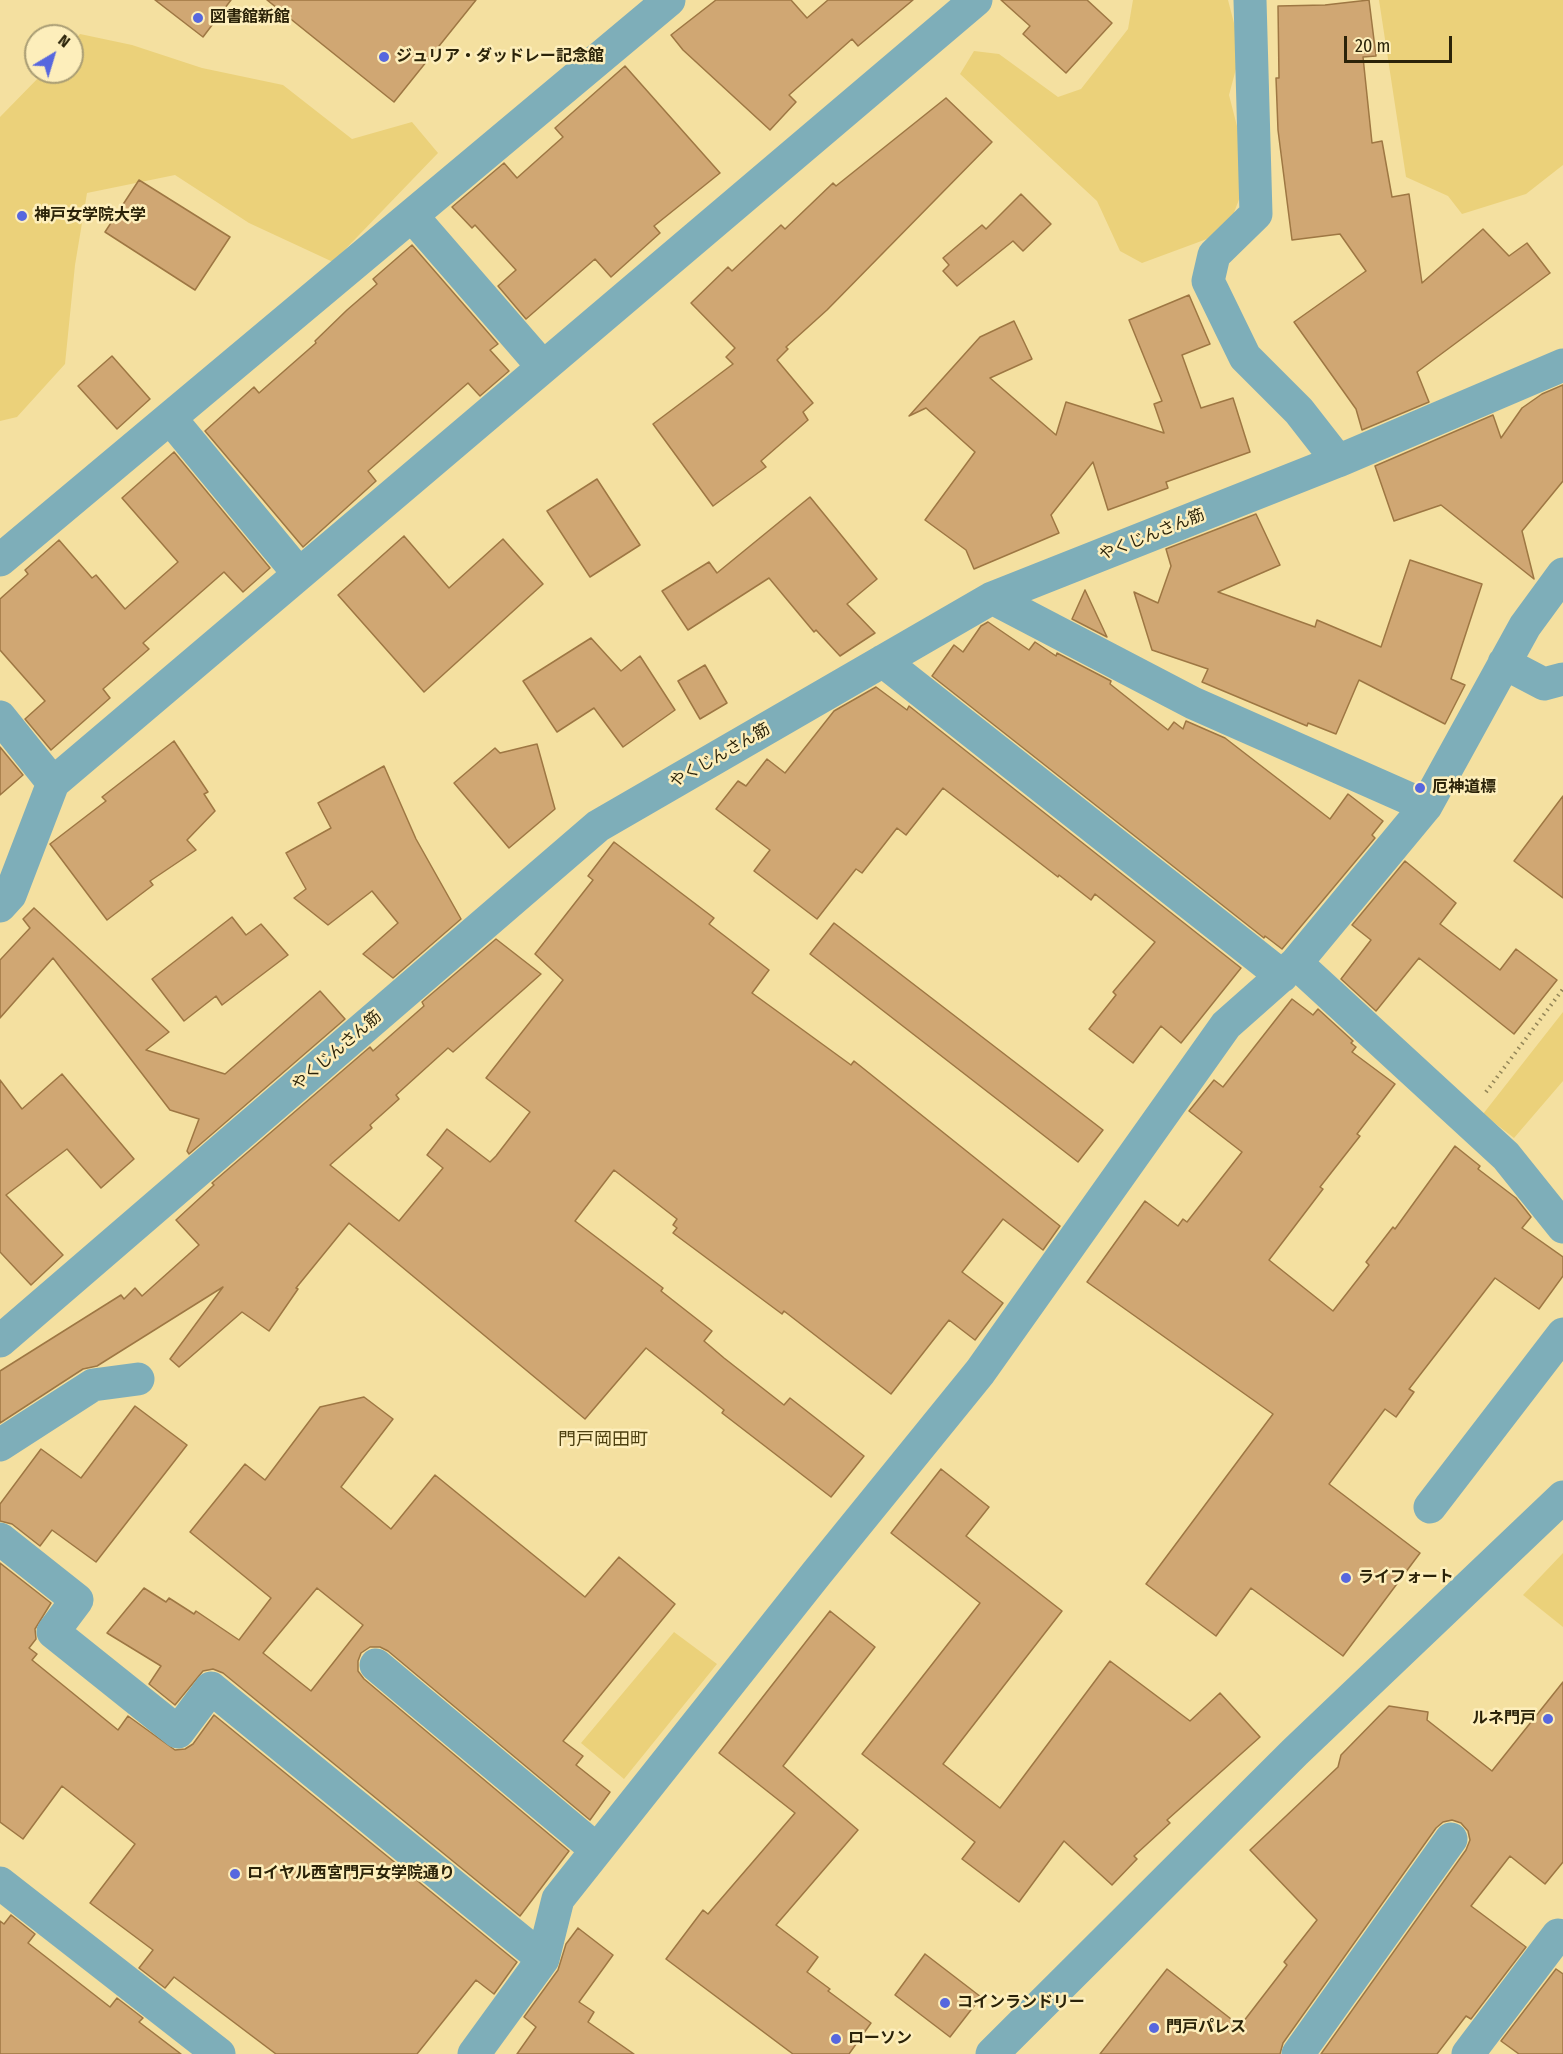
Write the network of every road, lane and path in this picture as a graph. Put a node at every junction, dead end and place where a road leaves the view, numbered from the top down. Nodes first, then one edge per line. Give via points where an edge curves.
1 (669, 0) edge
2 (976, 0) edge
3 (1250, 0) edge
4 (412, 216) junction
5 (1563, 365) edge
6 (543, 367) junction
7 (170, 418) junction
8 (1338, 461) junction
9 (0, 560) edge
10 (299, 574) junction
11 (1563, 574) edge
12 (992, 598) junction
13 (883, 661) junction
14 (1504, 663) junction
15 (1563, 679) edge
16 (0, 717) edge
17 (53, 783) junction
18 (1426, 806) junction
19 (0, 906) edge
20 (1289, 970) junction
21 (1563, 989) edge
22 (1466, 1119) junction
23 (1563, 1227) edge
24 (1563, 1334) edge
25 (0, 1341) edge
26 (138, 1379) dead end
27 (0, 1445) edge
28 (1563, 1497) edge
29 (1430, 1507) dead end
30 (0, 1539) edge
31 (376, 1665) dead end
32 (1451, 1839) dead end
33 (597, 1850) junction
34 (0, 1882) edge
35 (1558, 1935) dead end
36 (543, 1959) junction
37 (219, 2054) edge
38 (474, 2054) edge
39 (992, 2054) edge
40 (1298, 2054) edge
41 (1468, 2054) edge

1 - 4 street
2 - 6 street
3 - 8 street via 1256,214 1214,255 1209,281 1245,357 1299,411
4 - 6 street
4 - 7 street
5 - 8 street, やくじんさん筋
6 - 10 street
7 - 9 street
7 - 10 street
8 - 12 street, やくじんさん筋
10 - 17 street
11 - 14 street
12 - 13 street, やくじんさん筋
12 - 18 street via 1193,703
13 - 20 street
13 - 25 street, やくじんさん筋 via 598,826
14 - 15 street via 1544,684
14 - 18 street
16 - 17 street
17 - 19 street via 10,895
18 - 20 street
20 - 22 street
20 - 33 street via 1226,1025 980,1372
21 - 22 path
22 - 23 street via 1506,1156
24 - 29 street
26 - 27 street via 93,1385
28 - 39 street via 1295,1752
30 - 36 street via 77,1600 53,1632 178,1731 211,1688
31 - 33 street
32 - 40 street
33 - 36 street via 558,1899
34 - 37 street
35 - 41 street
36 - 38 street

